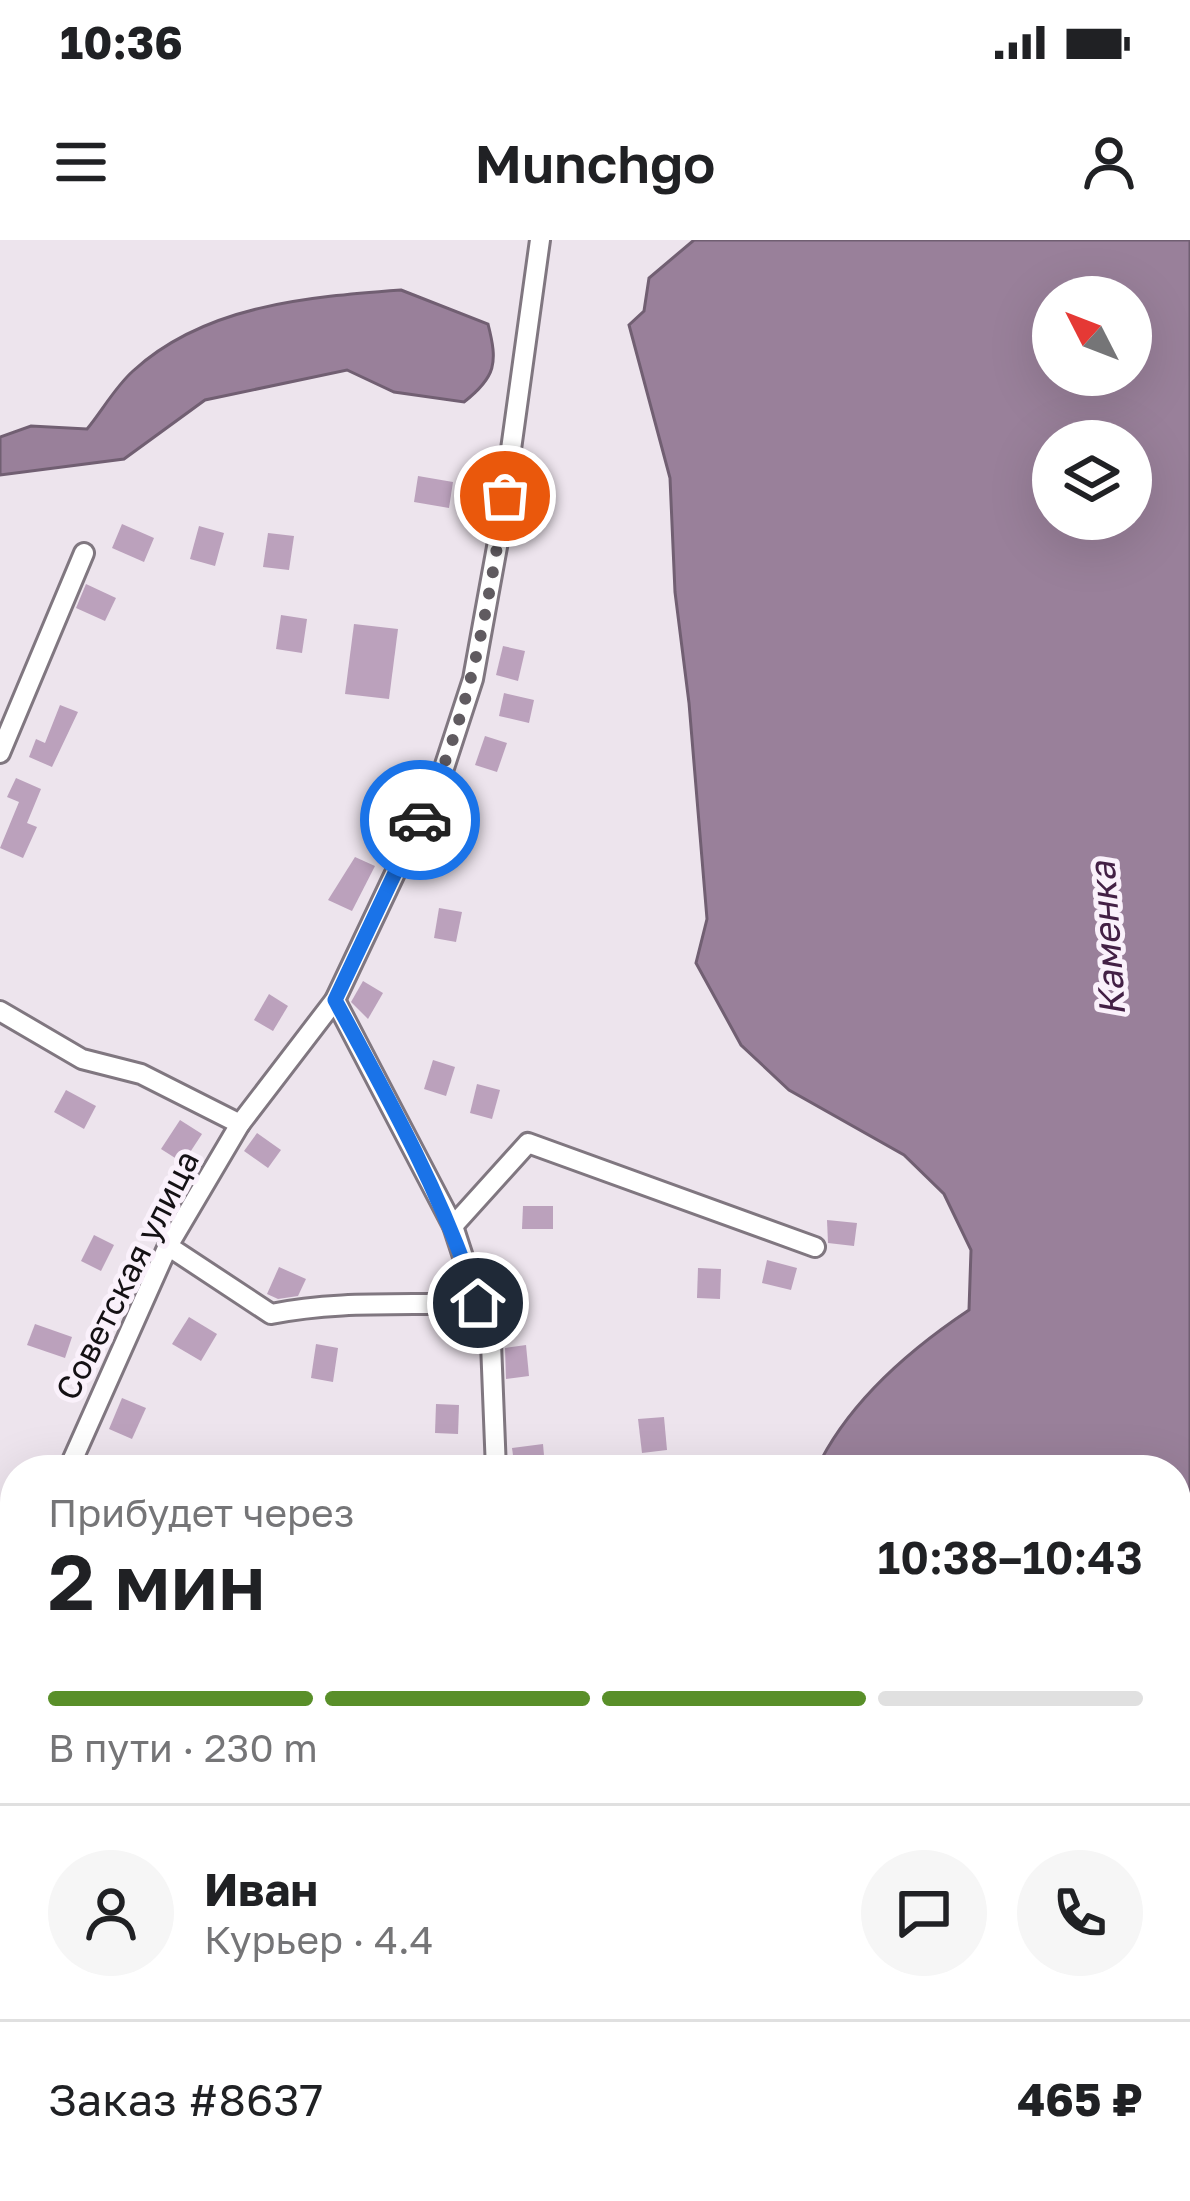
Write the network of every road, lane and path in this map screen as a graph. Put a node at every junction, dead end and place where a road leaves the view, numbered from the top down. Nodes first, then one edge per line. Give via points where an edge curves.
1 (540, 240) edge
2 (85, 553) dead end
3 (0, 753) edge
4 (335, 1000) junction
5 (0, 1011) edge
6 (240, 1124) junction
7 (453, 1226) junction
8 (168, 1246) junction
9 (815, 1247) dead end
10 (478, 1303) junction
11 (75, 1455) edge
12 (496, 1455) edge

1 - 4 street, Советская улица via 472,679 442,773
2 - 3 street
4 - 6 street, Советская улица
4 - 7 street
5 - 6 street via 82,1059 141,1074
6 - 8 street, Советская улица
7 - 9 street via 527,1143
7 - 10 street
8 - 10 street via 271,1314 336,1302
8 - 11 street, Советская улица
10 - 12 street via 491,1343

